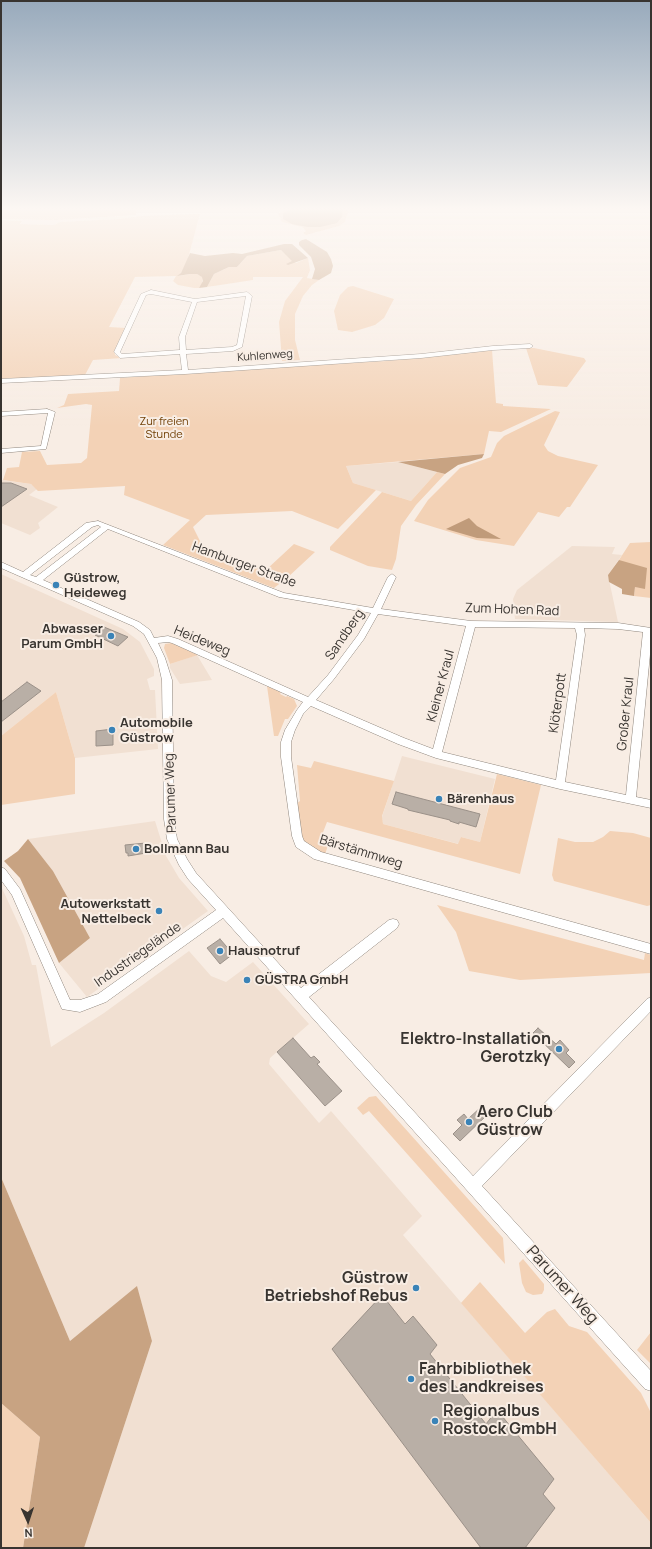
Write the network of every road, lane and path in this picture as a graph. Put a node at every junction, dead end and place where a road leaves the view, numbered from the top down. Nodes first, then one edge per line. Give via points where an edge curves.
1 (195, 301) junction
2 (530, 346) dead end
3 (183, 352) junction
4 (185, 372) junction
5 (1, 381) edge
6 (1, 414) edge
7 (1, 451) edge
8 (107, 526) junction
9 (1, 566) edge
10 (24, 575) junction
11 (392, 577) dead end
12 (37, 581) junction
13 (376, 611) junction
14 (471, 624) junction
15 (579, 625) junction
16 (648, 630) joint
17 (152, 641) junction
18 (310, 702) junction
19 (436, 754) junction
20 (560, 785) junction
21 (631, 800) junction
22 (651, 804) edge
23 (1, 872) edge
24 (224, 911) junction
25 (393, 924) dead end
26 (651, 949) edge
27 (301, 996) junction
28 (651, 1003) edge
29 (473, 1186) junction
30 (651, 1383) edge

1 - 3 street via 182,337
1 - 3 street via 242,294 249,296 238,348
1 - 3 street via 151,292 144,294 117,352 120,356
2 - 4 street, Kuhlenweg
3 - 4 street
4 - 5 street, Kuhlenweg
6 - 7 street via 47,410 52,412 44,448
8 - 10 street via 98,523 89,525
8 - 12 street
8 - 13 street, Hamburger Straße via 282,595
9 - 10 street, Heideweg
10 - 12 street, Heideweg
11 - 13 street, Sandberg
12 - 17 street, Heideweg via 136,624 147,632
13 - 14 street, Zum Hohen Rad
13 - 18 street, Sandberg via 346,658
14 - 15 street, Zum Hohen Rad
14 - 19 street, Kleiner Kraul
15 - 16 street, Zum Hohen Rad
15 - 20 street, Klöterpott via 581,635
16 - 21 street, Großer Kraul
17 - 18 street, Heideweg via 175,641
17 - 24 street, Parumer Weg via 161,658 167,680 169,819 172,839 192,876
18 - 19 street
18 - 26 street, Bärstämmweg via 300,712 286,742 297,836 300,844 307,850 318,856
19 - 20 street
20 - 21 street
21 - 22 street
23 - 24 street, Industriegelände via 16,892 66,1005 80,1006 102,998
24 - 27 street, Parumer Weg
25 - 27 street
27 - 29 street, Parumer Weg
28 - 29 street
29 - 30 street, Parumer Weg

